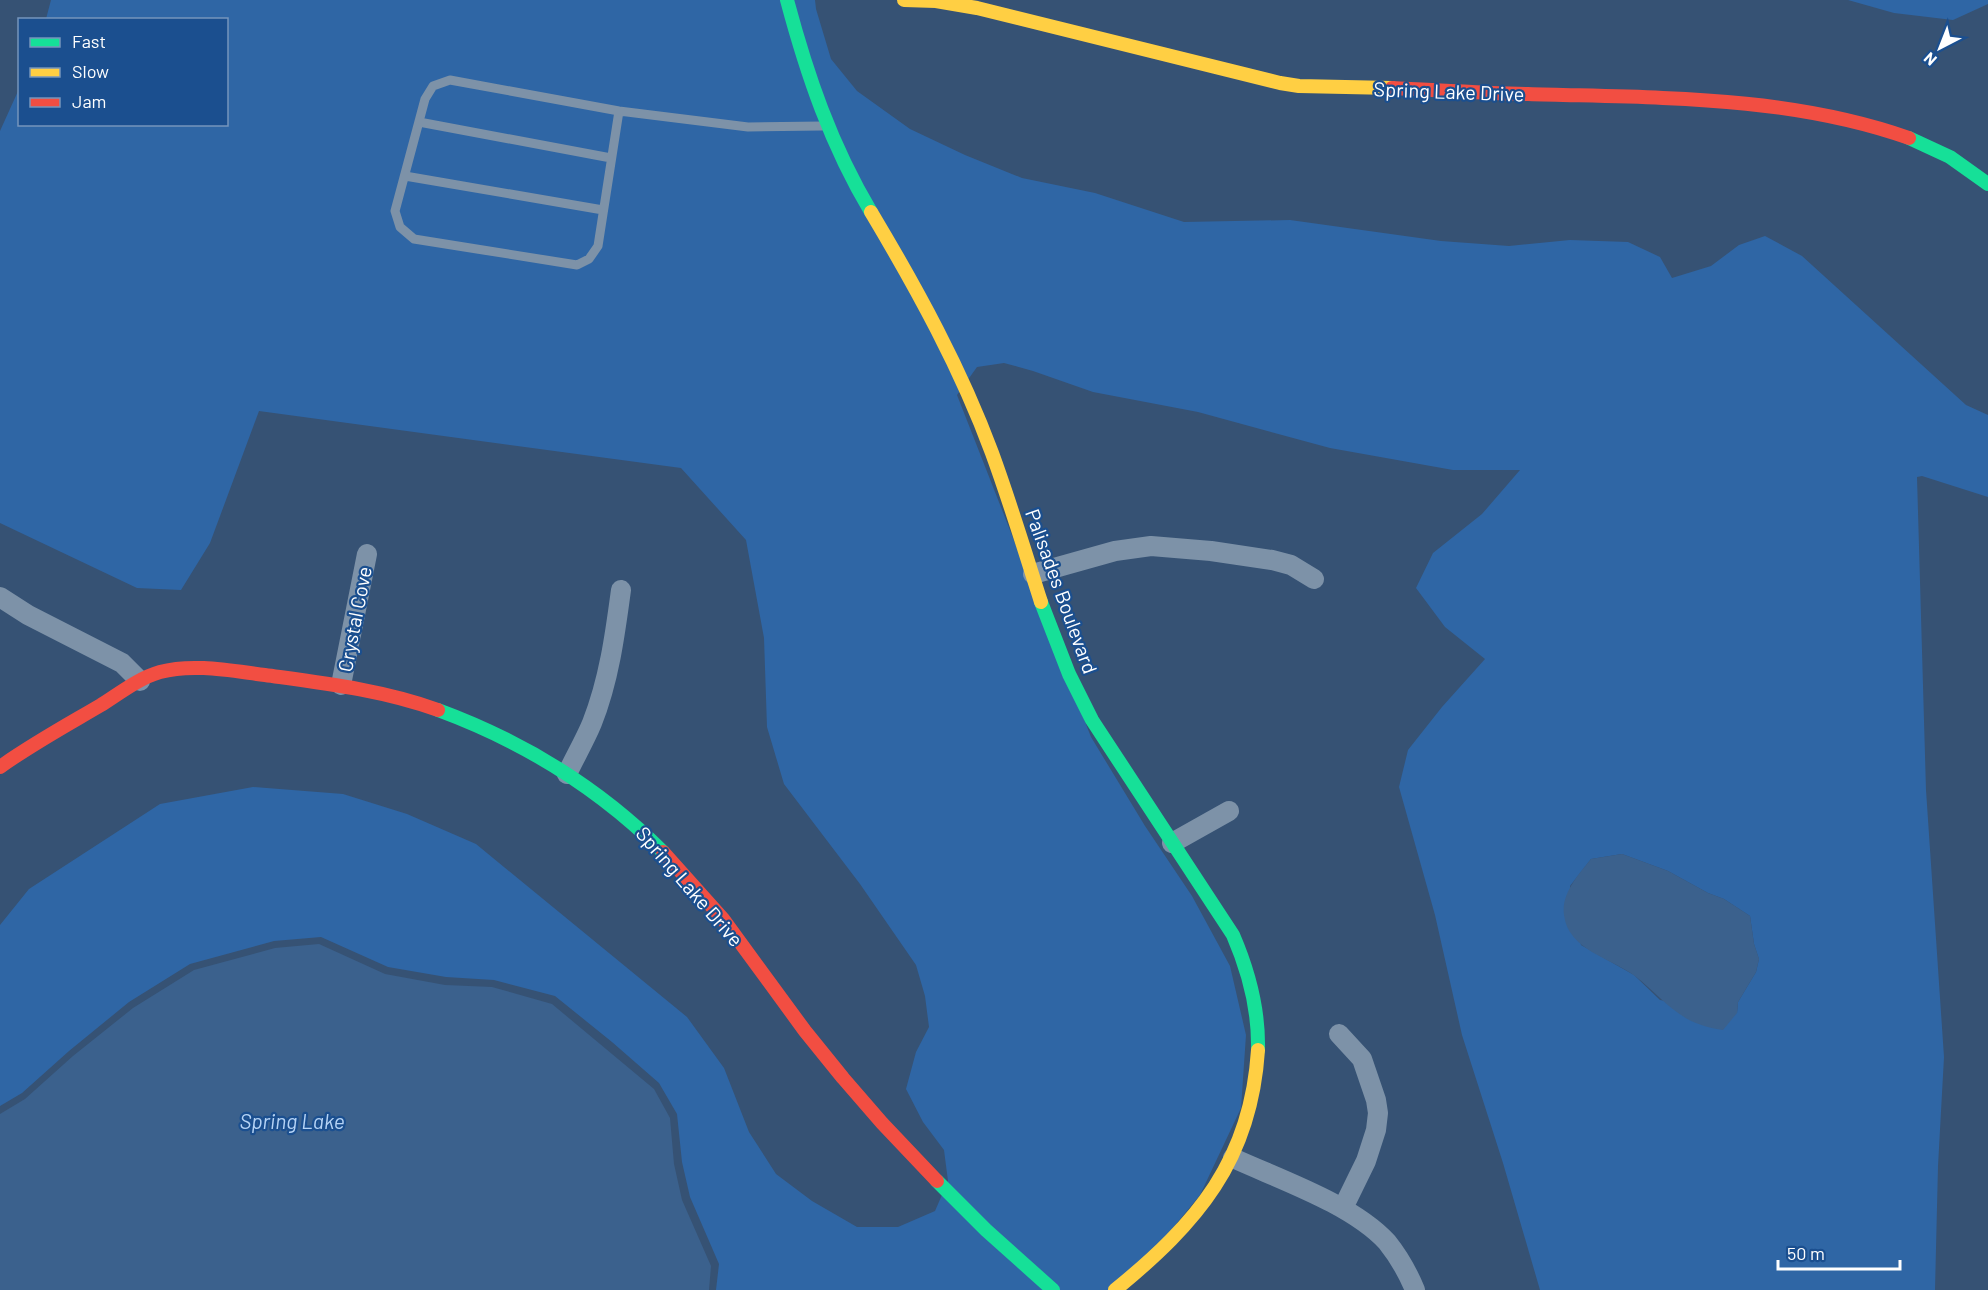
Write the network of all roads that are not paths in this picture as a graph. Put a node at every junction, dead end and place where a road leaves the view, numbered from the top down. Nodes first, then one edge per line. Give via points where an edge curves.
1 (787, 0) edge
2 (904, 0) edge
3 (619, 111) junction
4 (419, 122) junction
5 (827, 126) junction
6 (611, 158) junction
7 (405, 176) junction
8 (1988, 184) edge
9 (603, 210) junction
10 (367, 554) dead end
11 (1033, 574) junction
12 (1314, 579) dead end
13 (621, 590) dead end
14 (0, 597) edge
15 (140, 681) junction
16 (341, 685) junction
17 (0, 767) edge
18 (567, 774) junction
19 (1229, 811) dead end
20 (1172, 843) junction
21 (1339, 1034) dead end
22 (1233, 1158) junction
23 (1343, 1208) junction
24 (1053, 1290) edge
25 (1115, 1290) edge
26 (1415, 1290) edge

1 - 5 street, Palisades Boulevard
2 - 8 street, Spring Lake Drive via 977,8 1299,86 1666,97 1789,110 1893,132 1956,161
3 - 4 lane via 450,81 433,86
3 - 5 lane via 748,127
3 - 6 lane
4 - 6 lane
4 - 7 lane
5 - 11 street, Palisades Boulevard via 849,175 942,340 978,417
6 - 9 lane
7 - 9 lane
7 - 9 lane via 395,211 400,228 414,239 577,265 589,259 598,246
10 - 16 street, Crystal Cove
11 - 12 street via 1115,551 1151,546 1272,560
11 - 20 street, Palisades Boulevard via 1058,648 1084,706
13 - 18 street via 604,688 592,724
14 - 15 street via 122,663
15 - 16 street, Spring Lake Drive via 172,670 215,669
15 - 17 street, Spring Lake Drive
16 - 18 street, Spring Lake Drive via 416,702 457,717
18 - 24 street, Spring Lake Drive via 630,819 672,859 859,1096 966,1211
19 - 20 street
20 - 22 street, Palisades Boulevard via 1239,949 1254,1001 1257,1070
21 - 23 street via 1362,1059 1378,1113 1366,1161
22 - 23 street
22 - 25 street, Palisades Boulevard via 1220,1182 1175,1238
23 - 26 street via 1386,1242

